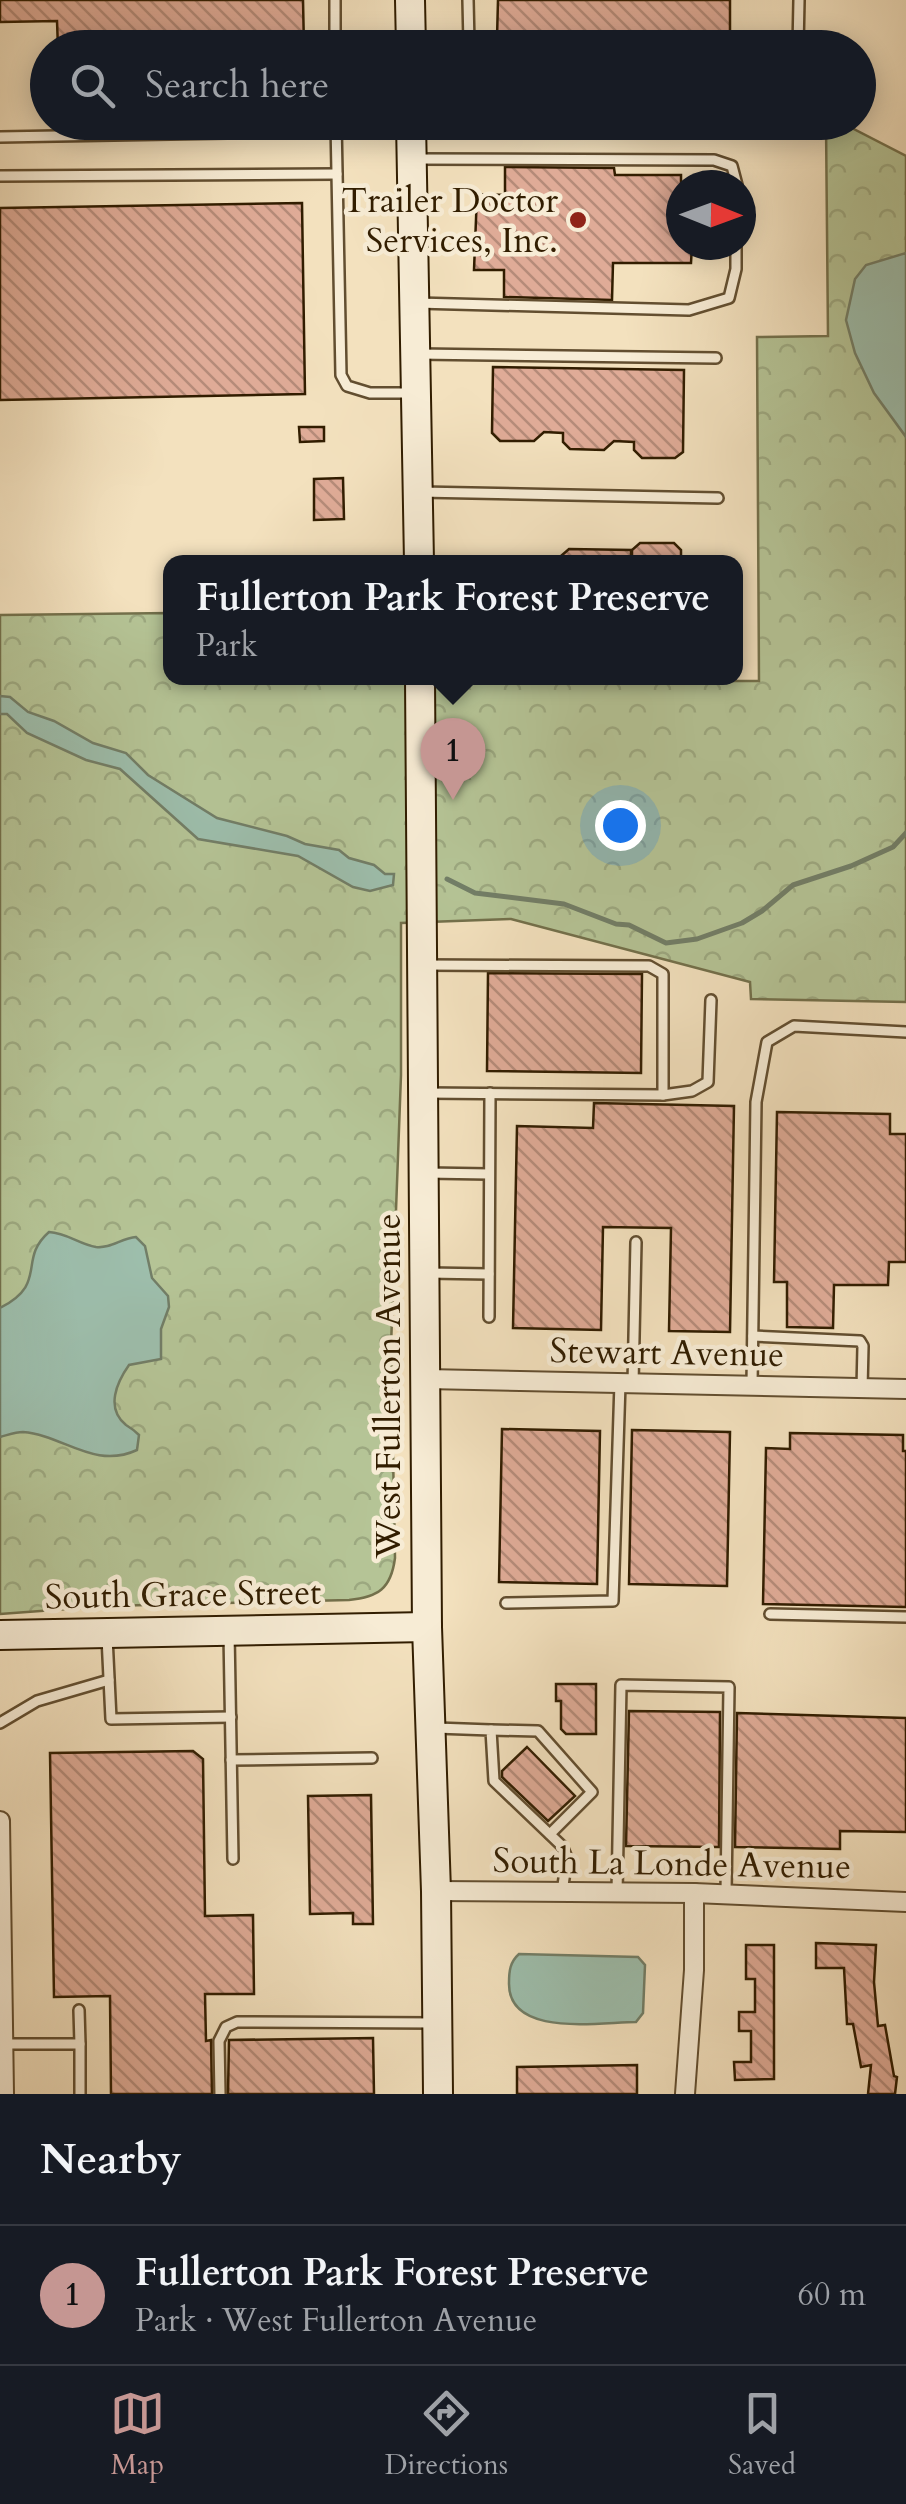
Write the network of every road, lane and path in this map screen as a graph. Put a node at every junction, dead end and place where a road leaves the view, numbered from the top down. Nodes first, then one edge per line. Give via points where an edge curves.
1 (335, 0) edge
2 (410, 0) edge
3 (468, 0) edge
4 (799, 0) edge
5 (335, 30) edge
6 (411, 30) edge
7 (469, 30) edge
8 (798, 30) edge
9 (30, 136) edge
10 (0, 137) edge
11 (336, 140) edge
12 (411, 140) edge
13 (412, 159) junction
14 (733, 170) edge
15 (337, 174) junction
16 (0, 176) edge
17 (736, 260) edge
18 (414, 303) junction
19 (416, 354) junction
20 (716, 358) dead end
21 (416, 394) junction
22 (418, 492) junction
23 (718, 498) dead end
24 (419, 555) edge
25 (420, 685) edge
26 (421, 965) junction
27 (710, 1000) dead end
28 (906, 1032) edge
29 (423, 1093) junction
30 (490, 1094) junction
31 (663, 1095) junction
32 (424, 1173) junction
33 (490, 1174) junction
34 (636, 1242) dead end
35 (425, 1273) junction
36 (489, 1274) junction
37 (489, 1317) dead end
38 (753, 1336) junction
39 (426, 1380) junction
40 (626, 1384) junction
41 (752, 1386) junction
42 (862, 1388) junction
43 (906, 1390) edge
44 (506, 1602) dead end
45 (770, 1614) dead end
46 (906, 1616) edge
47 (427, 1627) junction
48 (229, 1630) junction
49 (106, 1632) junction
50 (0, 1635) edge
51 (109, 1680) junction
52 (231, 1717) junction
53 (0, 1723) edge
54 (430, 1728) junction
55 (491, 1730) junction
56 (372, 1758) dead end
57 (232, 1760) junction
58 (0, 1821) edge
59 (550, 1834) junction
60 (233, 1859) dead end
61 (436, 1891) junction
62 (562, 1892) junction
63 (617, 1892) junction
64 (694, 1894) junction
65 (726, 1895) junction
66 (906, 1902) edge
67 (1, 2001) edge
68 (79, 2010) dead end
69 (438, 2023) junction
70 (3, 2044) junction
71 (80, 2044) junction
72 (2, 2085) edge
73 (80, 2094) edge
74 (220, 2094) edge
75 (438, 2094) edge
76 (685, 2094) edge

1 - 5 lane
2 - 6 street
3 - 7 lane
4 - 8 lane
9 - 10 lane
11 - 15 lane
12 - 13 street
13 - 14 lane via 714,160
13 - 18 street
15 - 16 lane
15 - 21 lane via 340,375 347,386 370,394
17 - 18 lane via 729,298 689,310
18 - 19 street
19 - 20 lane
19 - 21 street
21 - 22 street
22 - 23 lane
22 - 24 street
25 - 26 street, West Fullerton Avenue
26 - 29 street, West Fullerton Avenue
26 - 31 lane via 649,966 664,974
27 - 31 lane via 708,1082
28 - 38 lane via 794,1026 767,1042 756,1102
29 - 30 lane
29 - 32 street, West Fullerton Avenue
30 - 31 lane
30 - 33 lane
32 - 33 lane
32 - 35 street, West Fullerton Avenue
33 - 36 lane
34 - 40 lane
35 - 36 lane
35 - 39 street, West Fullerton Avenue
36 - 37 lane
38 - 41 lane
38 - 42 lane via 860,1341
39 - 40 street, Stewart Avenue
39 - 47 street, West Fullerton Avenue
40 - 41 street, Stewart Avenue
40 - 44 lane via 613,1602
41 - 42 street, Stewart Avenue
42 - 43 street, Stewart Avenue
45 - 46 lane
47 - 48 street, South Grace Street
47 - 54 street, West Fullerton Avenue
48 - 49 street, South Grace Street
48 - 52 lane
49 - 50 street, South Grace Street
49 - 51 lane
51 - 52 lane via 111,1719
51 - 53 lane via 37,1701
52 - 57 lane
54 - 55 lane
54 - 61 street, West Fullerton Avenue
55 - 59 lane via 494,1780
55 - 59 lane via 538,1731 592,1792
56 - 57 lane
57 - 60 lane
58 - 67 street
59 - 62 lane via 567,1858
61 - 62 street, South La Londe Avenue
61 - 69 street, West Fullerton Avenue
62 - 63 street, South La Londe Avenue
63 - 64 street, South La Londe Avenue
63 - 65 lane via 621,1685 693,1686 729,1687
64 - 65 street, South La Londe Avenue
64 - 76 street
65 - 66 street, South La Londe Avenue
67 - 70 street
68 - 71 lane
69 - 74 lane via 237,2022 219,2041
69 - 75 street, West Fullerton Avenue
70 - 71 lane
70 - 72 street
71 - 73 lane

